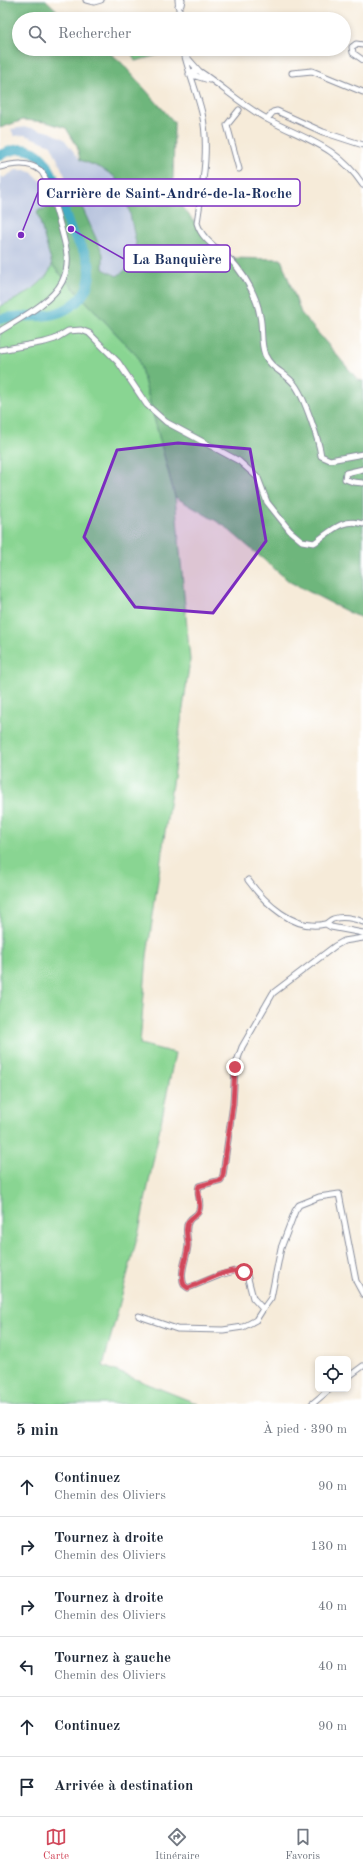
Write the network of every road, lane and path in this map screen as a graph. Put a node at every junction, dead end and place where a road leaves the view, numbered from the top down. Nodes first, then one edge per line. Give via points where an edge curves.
1 (86, 0) edge
2 (101, 0) edge
3 (178, 0) edge
4 (182, 0) edge
5 (178, 6) junction
6 (179, 12) edge
7 (363, 45) edge
8 (185, 56) edge
9 (187, 56) edge
10 (363, 60) edge
11 (199, 71) junction
12 (292, 73) dead end
13 (189, 74) junction
14 (199, 79) junction
15 (210, 81) junction
16 (363, 92) edge
17 (196, 94) junction
18 (239, 110) dead end
19 (267, 119) junction
20 (363, 145) edge
21 (0, 167) edge
22 (239, 169) dead end
23 (363, 185) edge
24 (0, 331) edge
25 (0, 350) edge
26 (363, 454) edge
27 (363, 469) edge
28 (363, 483) edge
29 (363, 524) edge
30 (248, 880) dead end
31 (363, 922) edge
32 (326, 924) junction
33 (363, 933) edge
34 (363, 938) edge
35 (363, 1294) edge
36 (263, 1309) junction
37 (139, 1316) dead end
38 (363, 1366) edge
39 (351, 1375) edge
40 (326, 1392) edge
41 (312, 1404) edge

1 - 2 street
3 - 5 street
4 - 5 street
5 - 6 street
7 - 10 street via 356,44 352,47 353,53
8 - 13 street
9 - 11 street
11 - 13 street
11 - 14 street
11 - 15 street
12 - 16 street via 312,71
13 - 14 street
13 - 17 street
14 - 15 street
14 - 17 street
15 - 19 street
17 - 26 street via 202,114 206,149 198,228 206,239 237,266 253,292 261,316 262,346 266,356 272,366 295,385 319,443 321,456 330,460
18 - 22 street via 227,125
19 - 20 street via 277,111 323,132
19 - 23 street via 327,148 341,158
21 - 24 street via 19,164 32,166 42,172 50,186 66,249 67,268 57,290
25 - 29 street via 45,342 68,331 82,330 114,358 147,405 166,422 250,469 262,485 267,502 302,542 314,543 340,524 353,521
27 - 28 street via 346,473 345,479
30 - 32 street via 260,897 277,912 297,921
31 - 32 street via 337,918
32 - 33 street
34 - 36 street via 344,941 335,946 273,993 242,1047 235,1067 233,1104 221,1180 199,1186 197,1191 200,1208 198,1214 189,1220 187,1227 188,1247 182,1281 184,1285 188,1288 238,1270 247,1275 253,1298
35 - 36 street via 356,1281 338,1194 319,1197 299,1205 295,1211 281,1248 271,1298
36 - 37 street via 256,1320 243,1327 223,1330 177,1329
38 - 39 street
40 - 41 street

